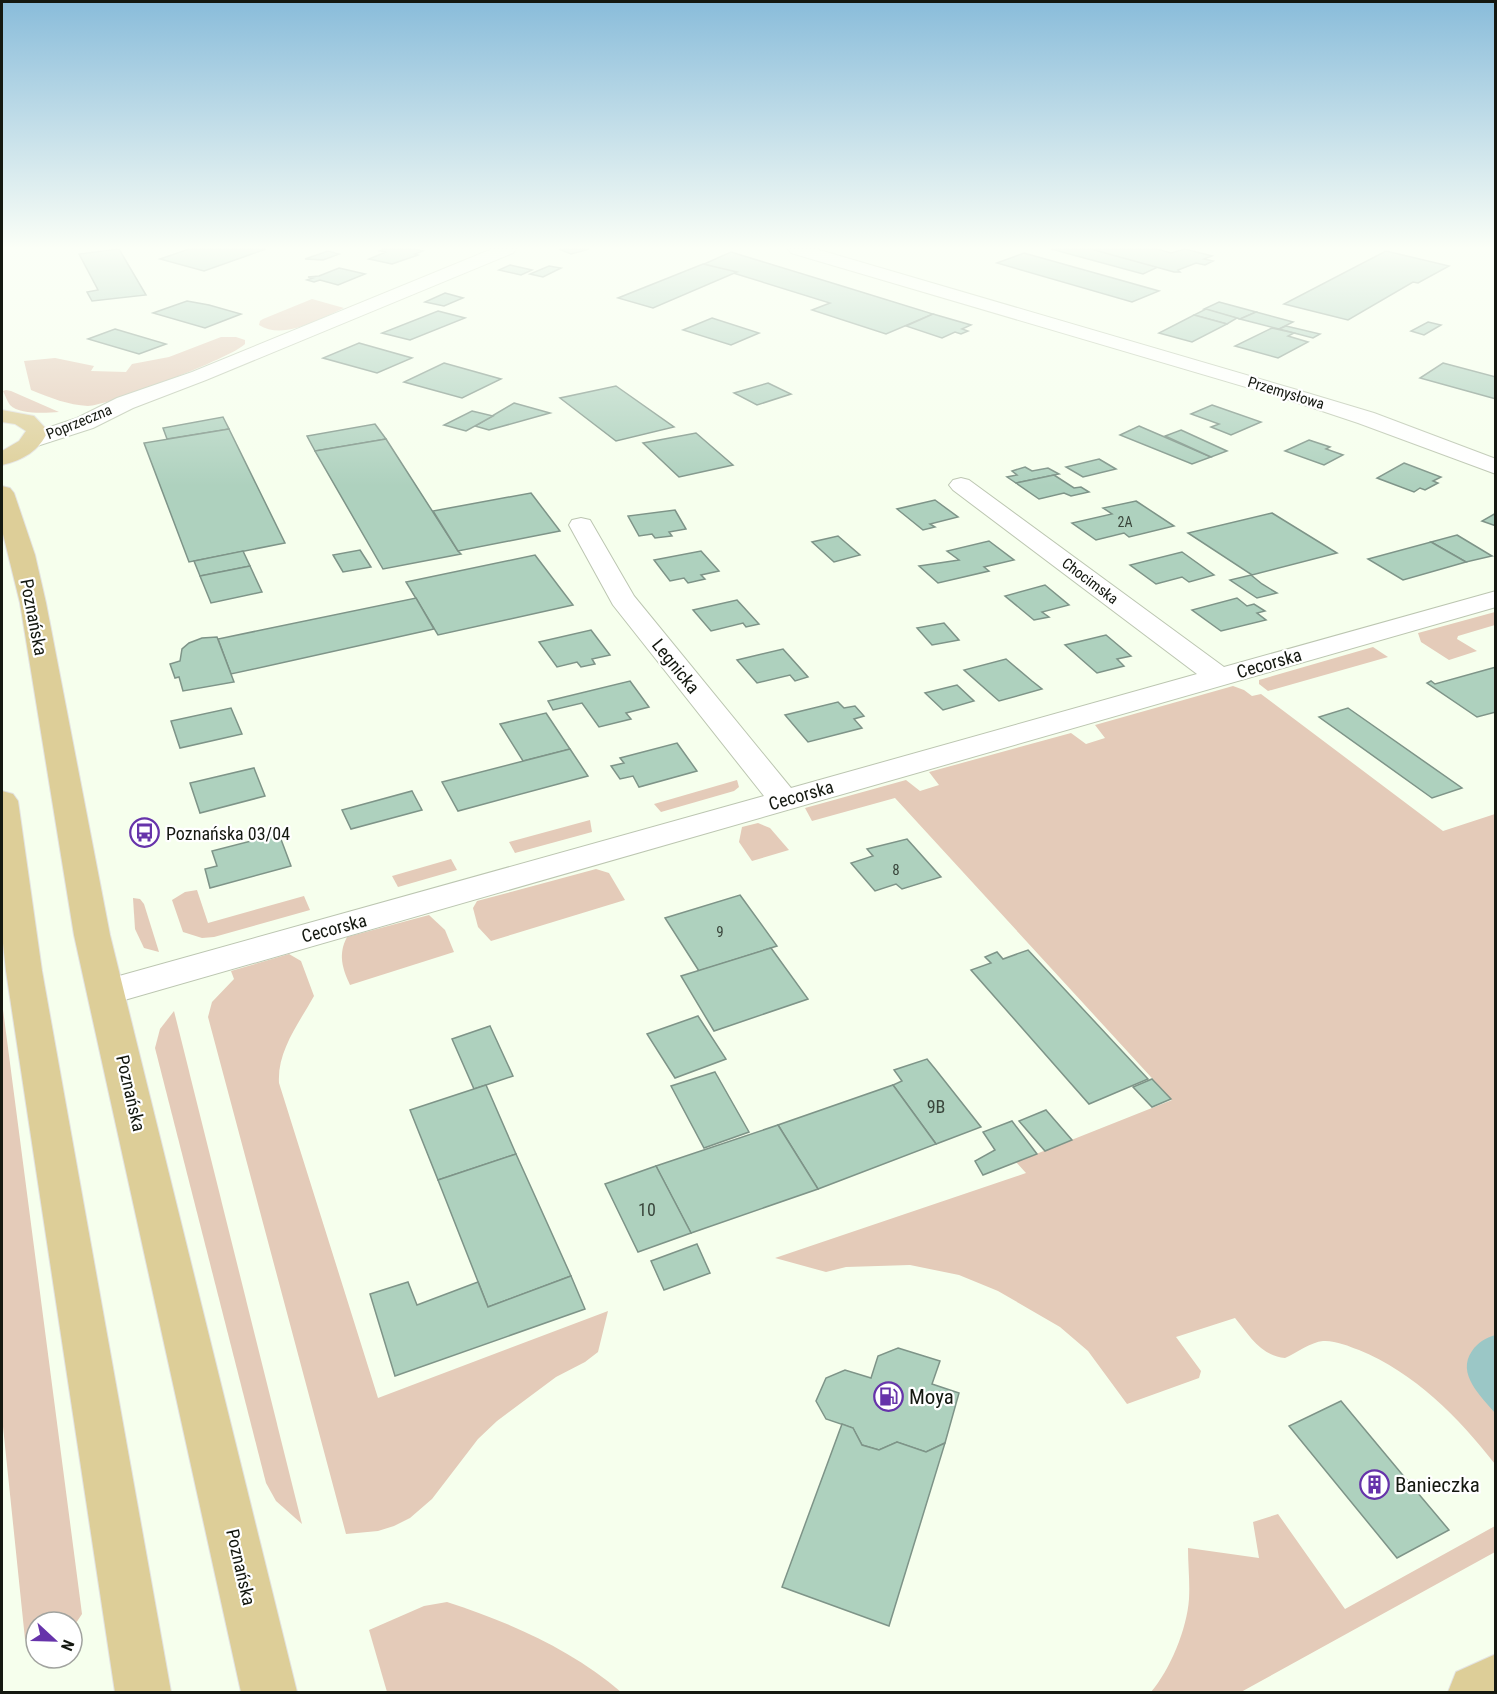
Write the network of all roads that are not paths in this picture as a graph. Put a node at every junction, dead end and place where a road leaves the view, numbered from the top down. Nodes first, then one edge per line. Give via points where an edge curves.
1 (315, 328) edge
2 (1066, 328) edge
3 (2, 416) edge
4 (33, 432) junction
5 (2, 458) edge
6 (1496, 467) edge
7 (962, 485) dead end
8 (2, 493) edge
9 (581, 525) dead end
10 (1496, 599) edge
11 (1219, 677) junction
12 (784, 800) junction
13 (2, 801) edge
14 (107, 992) junction
15 (1496, 1681) edge
16 (143, 1692) edge
17 (269, 1692) edge
18 (1476, 1692) edge

1 - 4 street, Poprzeczna via 125,403 85,423
2 - 6 street, Przemysłowa via 1366,418
3 - 4 main road via 23,419
4 - 5 main road via 24,448
7 - 11 street, Chocimska
8 - 14 main road, Poznańska via 33,603 92,935
9 - 12 street, Legnicka via 622,599
10 - 11 street, Cecorska
11 - 12 street, Cecorska
12 - 14 street, Cecorska
13 - 16 main road via 24,971
14 - 17 main road, Poznańska
15 - 18 main road

